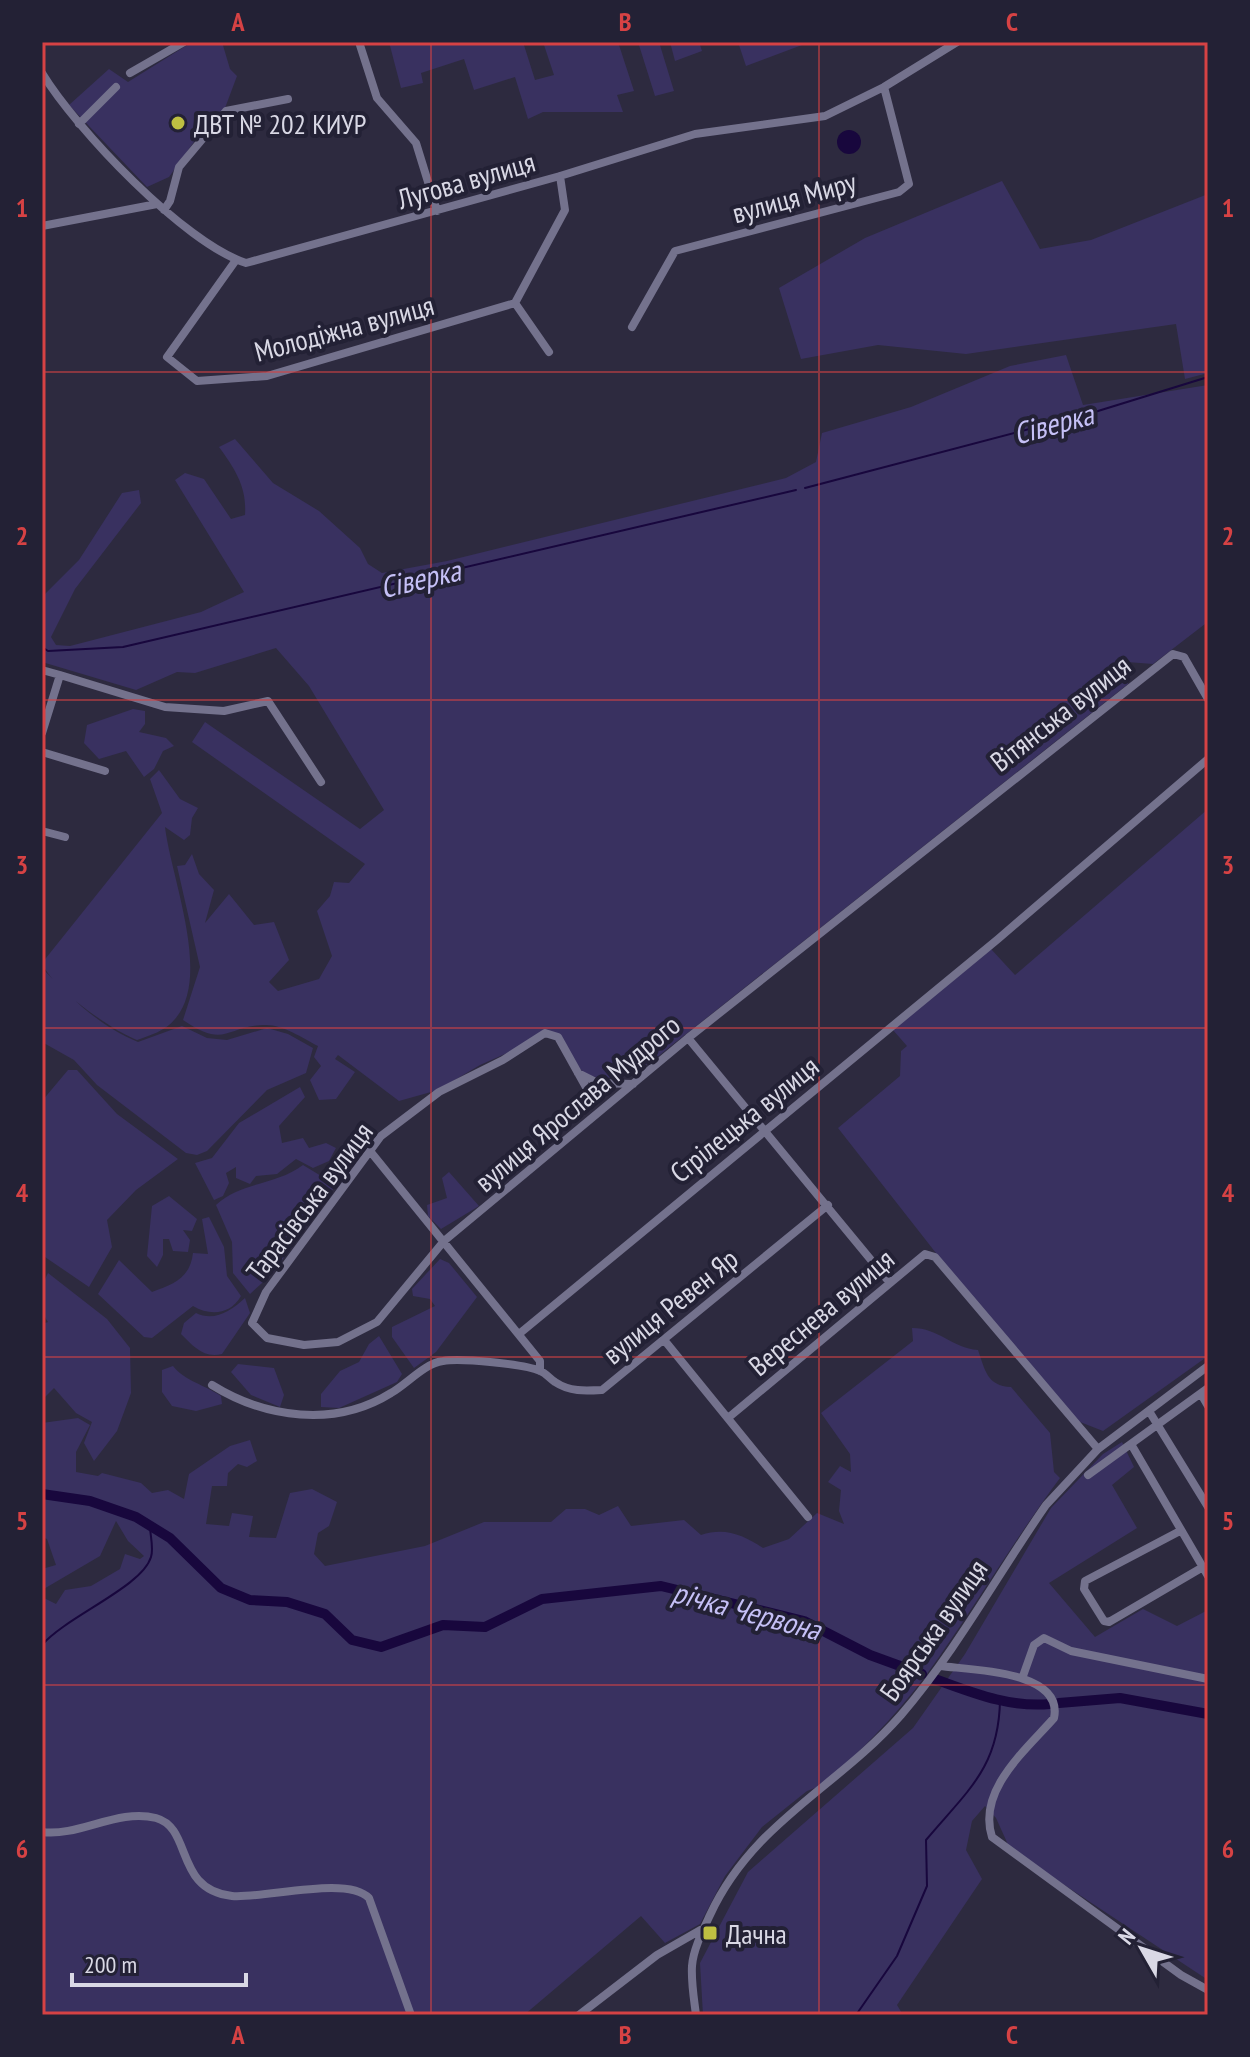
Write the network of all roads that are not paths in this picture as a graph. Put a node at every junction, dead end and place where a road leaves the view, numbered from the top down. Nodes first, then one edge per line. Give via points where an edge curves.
1 (184, 42) edge
2 (359, 42) edge
3 (957, 42) edge
4 (42, 73) edge
5 (130, 73) dead end
6 (116, 87) dead end
7 (884, 87) junction
8 (288, 99) dead end
9 (79, 124) junction
10 (560, 176) junction
11 (160, 207) junction
12 (437, 211) junction
13 (42, 226) edge
14 (236, 260) junction
15 (515, 303) junction
16 (632, 327) dead end
17 (549, 352) dead end
18 (42, 670) edge
19 (60, 675) junction
20 (1208, 699) edge
21 (42, 733) edge
22 (42, 752) edge
23 (1208, 759) edge
24 (105, 771) dead end
25 (321, 782) dead end
26 (42, 831) edge
27 (65, 837) dead end
28 (927, 846) joint
29 (688, 1038) junction
30 (577, 1073) junction
31 (633, 1084) junction
32 (592, 1098) dead end
33 (765, 1130) junction
34 (370, 1151) junction
35 (828, 1205) junction
36 (444, 1241) junction
37 (890, 1283) junction
38 (252, 1323) joint
39 (519, 1334) junction
40 (665, 1341) junction
41 (1208, 1366) edge
42 (540, 1371) junction
43 (212, 1385) dead end
44 (1204, 1391) edge
45 (1208, 1406) edge
46 (1149, 1411) junction
47 (728, 1418) junction
48 (1158, 1424) junction
49 (1131, 1444) junction
50 (1098, 1449) junction
51 (1088, 1475) dead end
52 (1208, 1507) edge
53 (808, 1517) dead end
54 (1180, 1531) junction
55 (1203, 1567) junction
56 (1208, 1576) edge
57 (940, 1666) junction
58 (1023, 1676) junction
59 (1208, 1679) edge
60 (42, 1832) edge
61 (704, 1927) junction
62 (1208, 1990) edge
63 (411, 2015) edge
64 (579, 2015) edge
65 (696, 2015) edge

1 - 5 street
2 - 12 street via 377,98 416,143
3 - 7 street, Лугова вулиця
4 - 9 street
6 - 9 street
7 - 10 street, Лугова вулиця via 825,116 695,134
7 - 16 street, вулиця Миру via 909,184 899,192 675,251
8 - 11 street via 226,111 179,167 170,201
9 - 11 street
10 - 12 street, Лугова вулиця
10 - 15 street via 565,210
11 - 13 street
11 - 14 street
12 - 14 street, Лугова вулиця via 246,263
14 - 15 street, Молодіжна вулиця via 167,357 197,381 267,376
15 - 17 street
18 - 19 street
19 - 21 street
19 - 25 street via 165,707 224,711 268,701
20 - 28 street, Вітянська вулиця via 1184,657 1173,654
22 - 24 street
23 - 33 street, Стрілецька вулиця
26 - 27 street
28 - 29 street, вулиця Ярослава Мудрого
29 - 31 street, вулиця Ярослава Мудрого
29 - 33 street
30 - 31 street via 598,1083
30 - 32 street, Тарасівська вулиця
30 - 34 street, Тарасівська вулиця via 558,1037 545,1033 439,1092 381,1136
31 - 36 street, вулиця Ярослава Мудрого
33 - 35 street
33 - 39 street, Стрілецька вулиця
34 - 36 street
34 - 38 street, Тарасівська вулиця via 266,1292
35 - 37 street
35 - 40 street, вулиця Ревен Яр
36 - 38 street, вулиця Ярослава Мудрого via 377,1322 338,1342 304,1345 267,1338
36 - 39 street
37 - 47 street, Вереснева вулиця
37 - 50 street, Вереснева вулиця via 925,1254 935,1257
39 - 42 street via 540,1361
40 - 42 street, вулиця Ревен Яр via 602,1390 567,1389
40 - 47 street
41 - 46 street, Боярська вулиця
42 - 43 street, вулиця Ревен Яр via 441,1360 378,1400 315,1415 251,1405
44 - 45 street
44 - 48 street
46 - 48 street
46 - 50 street, Боярська вулиця
47 - 53 street
48 - 49 street
48 - 52 street
49 - 51 street
49 - 54 street
50 - 57 street, Боярська вулиця via 1046,1505
54 - 55 street
54 - 55 street via 1085,1581 1084,1589 1104,1621
55 - 56 street
57 - 58 street
57 - 61 street, Боярська вулиця via 864,1754 790,1811 747,1853
58 - 59 street via 1034,1645 1044,1638 1071,1651
58 - 62 street via 1054,1701 1056,1709 998,1783 990,1816 992,1837
60 - 63 street via 158,1818 177,1834 192,1874 223,1894 332,1889 364,1893
61 - 64 street via 657,1955
61 - 65 street, Боярська вулиця via 692,1964

